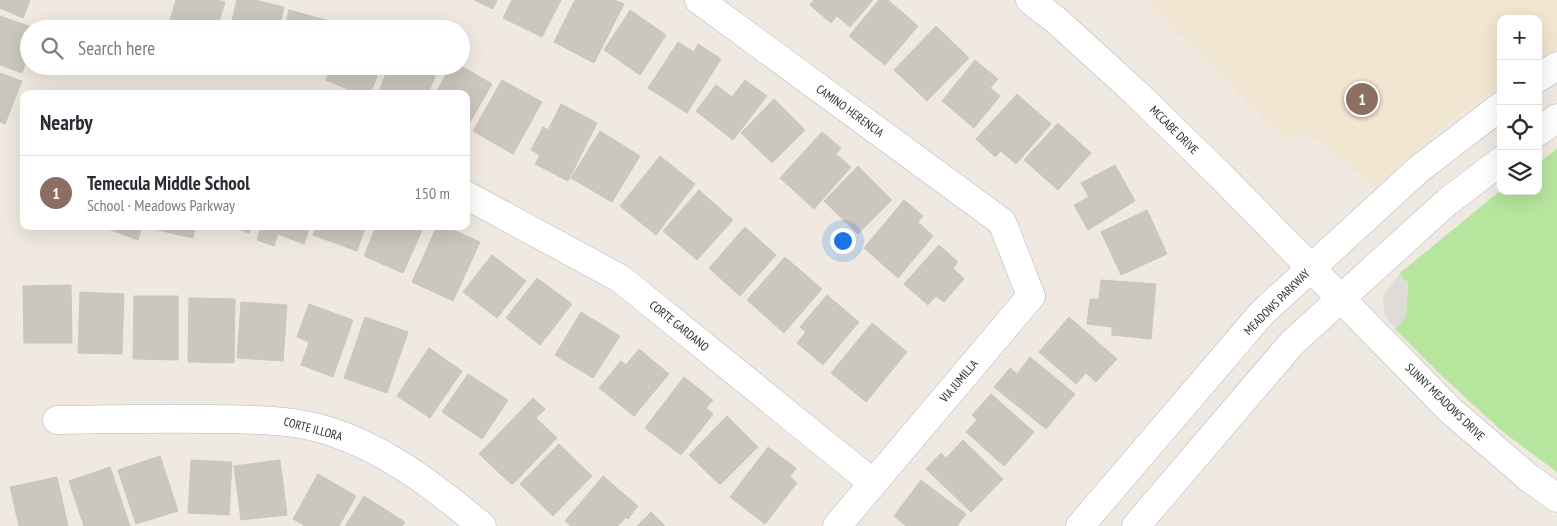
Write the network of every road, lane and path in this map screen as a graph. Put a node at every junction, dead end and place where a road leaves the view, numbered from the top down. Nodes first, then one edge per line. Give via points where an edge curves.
1 (699, 0) edge
2 (1030, 0) edge
3 (1557, 66) edge
4 (1542, 75) edge
5 (1497, 109) edge
6 (1557, 118) edge
7 (1542, 129) edge
8 (1497, 164) edge
9 (470, 197) edge
10 (1002, 222) joint
11 (1311, 268) junction
12 (1341, 298) junction
13 (57, 420) dead end
14 (873, 483) junction
15 (1557, 498) edge
16 (482, 526) edge
17 (836, 526) edge
18 (1080, 526) edge
19 (1136, 526) edge

1 - 10 street, CAMINO HERENCIA
2 - 11 street, MCCABE DRIVE via 1057,20 1136,93
3 - 4 street
5 - 11 street, MEADOWS PARKWAY via 1419,168
6 - 7 street
8 - 12 street via 1447,202
9 - 14 street, CORTE GARDANO via 621,279
10 - 14 street, VIA JUMILLA via 1030,296
11 - 12 street, MCCABE DRIVE
11 - 18 street, MEADOWS PARKWAY via 1262,313
12 - 15 street, SUNNY MEADOWS DRIVE via 1450,410
12 - 19 street via 1292,343
13 - 16 street, CORTE ILLORA via 281,420 332,432 413,472
14 - 17 street, VIA JUMILLA

